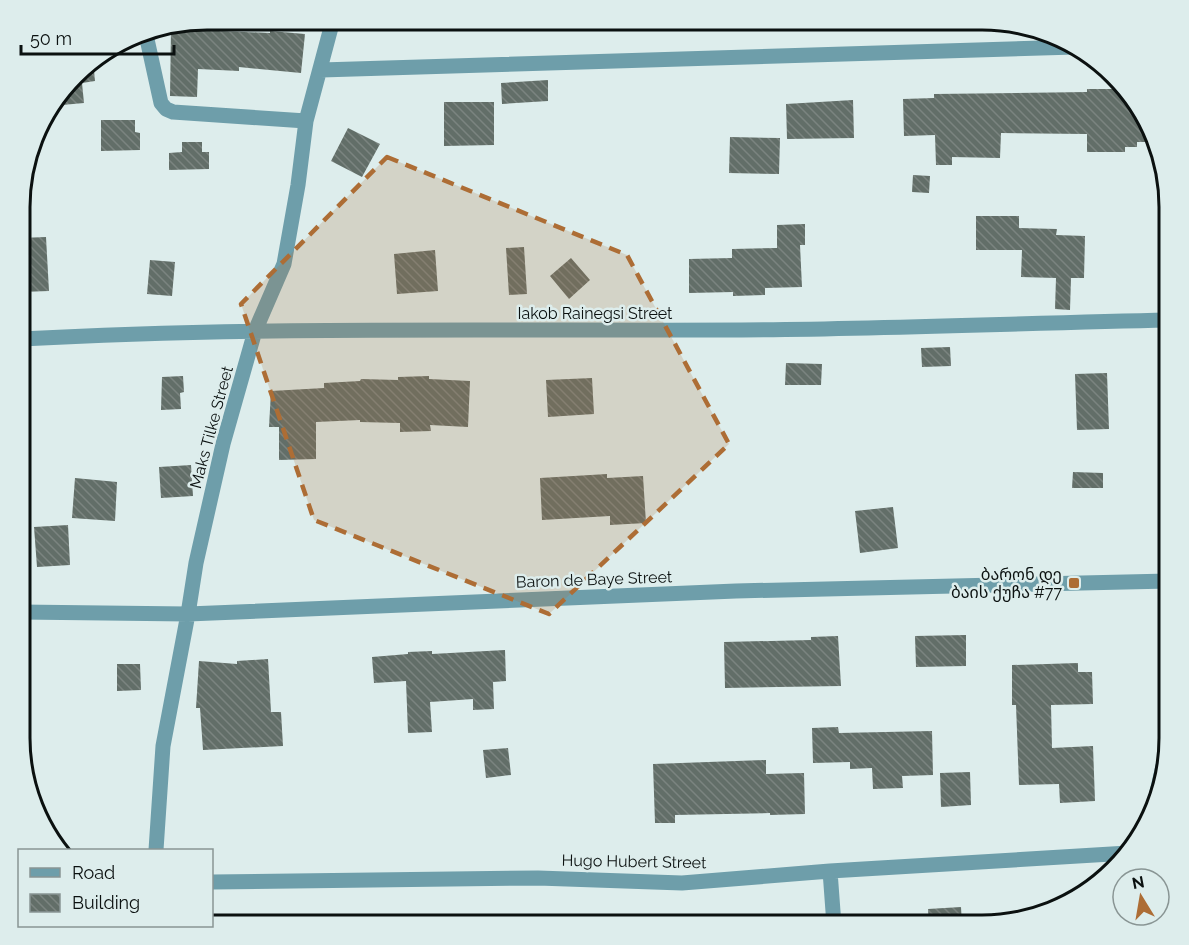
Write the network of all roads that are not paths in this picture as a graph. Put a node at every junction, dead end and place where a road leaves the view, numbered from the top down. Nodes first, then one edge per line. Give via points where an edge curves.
1 (331, 30) edge
2 (147, 40) edge
3 (1058, 48) edge
4 (321, 70) junction
5 (306, 121) junction
6 (1159, 320) edge
7 (255, 331) junction
8 (30, 339) edge
9 (1159, 581) edge
10 (30, 612) edge
11 (188, 614) junction
12 (156, 849) edge
13 (1116, 854) edge
14 (830, 871) junction
15 (213, 882) edge
16 (833, 915) edge

1 - 4 street, Maks Tilke Street
2 - 5 street via 161,103 166,109
3 - 4 street
4 - 5 street, Maks Tilke Street
5 - 7 street, Maks Tilke Street via 284,264
6 - 7 street, Iakob Rainegsi Street via 747,330
7 - 8 street, Iakob Rainegsi Street
7 - 11 street, Maks Tilke Street via 223,444
9 - 11 street, Baron de Baye Street via 736,591
10 - 11 street, Baron de Baye Street
11 - 12 street, Maks Tilke Street via 163,746
13 - 14 street, Hugo Hubert Street
14 - 15 street, Hugo Hubert Street via 682,883 538,878
14 - 16 street

